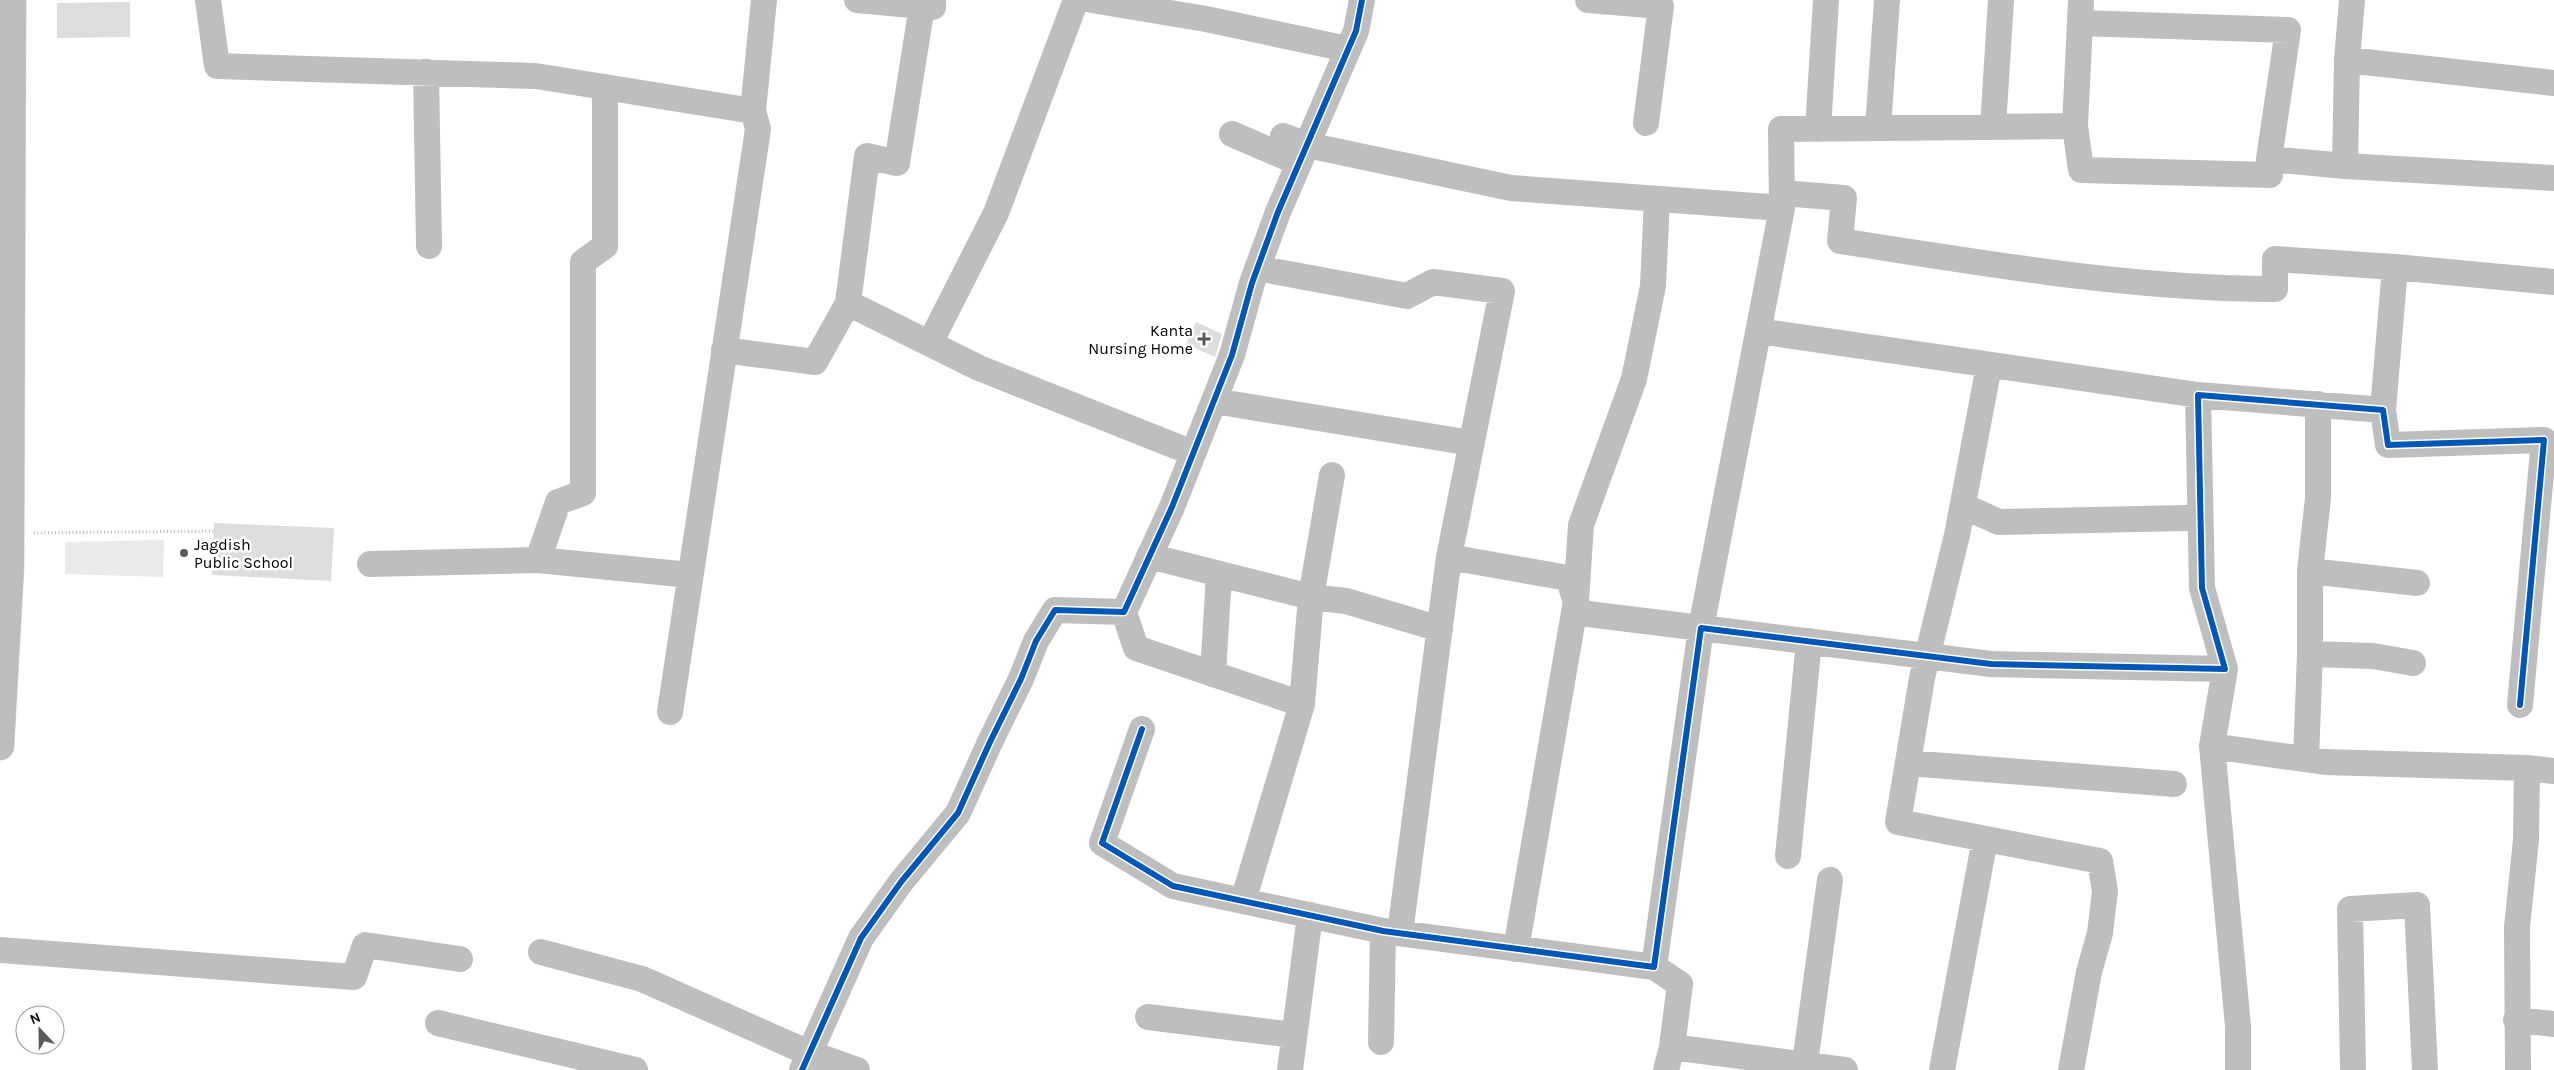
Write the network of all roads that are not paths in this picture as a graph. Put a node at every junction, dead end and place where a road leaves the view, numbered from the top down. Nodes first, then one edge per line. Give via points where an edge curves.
1 (12, 0) edge
2 (208, 0) edge
3 (764, 0) edge
4 (857, 0) edge
5 (1076, 0) edge
6 (1092, 0) edge
7 (1362, 0) edge
8 (1588, 0) edge
9 (1826, 0) edge
10 (1887, 0) edge
11 (2001, 0) edge
12 (2352, 0) edge
13 (928, 3) edge
14 (2081, 11) edge
15 (1347, 50) junction
16 (2347, 60) junction
17 (426, 72) junction
18 (2554, 82) edge
19 (605, 87) junction
20 (753, 111) junction
21 (1646, 123) dead end
22 (2075, 126) junction
23 (1993, 127) junction
24 (1878, 128) junction
25 (1818, 129) junction
26 (1232, 134) dead end
27 (1283, 136) dead end
28 (1303, 154) junction
29 (2269, 159) junction
30 (2345, 166) junction
31 (2554, 178) edge
32 (1657, 199) junction
33 (1782, 201) junction
34 (429, 246) dead end
35 (2395, 267) junction
36 (1257, 268) junction
37 (5, 280) edge
38 (2554, 282) edge
39 (848, 303) junction
40 (1759, 331) junction
41 (930, 343) junction
42 (724, 350) junction
43 (1989, 366) junction
44 (2198, 395) junction
45 (1214, 401) junction
46 (2318, 404) junction
47 (2383, 410) junction
48 (1459, 441) dead end
49 (2549, 441) edge
50 (1193, 453) junction
51 (1332, 475) dead end
52 (1962, 506) junction
53 (2187, 518) dead end
54 (1149, 556) junction
55 (1448, 557) junction
56 (538, 560) junction
57 (370, 564) dead end
58 (2310, 571) junction
59 (690, 574) junction
60 (1220, 574) junction
61 (2417, 583) dead end
62 (1311, 597) junction
63 (1576, 601) junction
64 (1124, 612) junction
65 (1701, 628) junction
66 (1440, 629) junction
67 (1809, 641) junction
68 (2310, 654) junction
69 (1927, 656) junction
70 (2414, 663) dead end
71 (2224, 669) junction
72 (1213, 674) junction
73 (1302, 704) junction
74 (2520, 705) dead end
75 (670, 712) dead end
76 (1142, 729) dead end
77 (0, 746) edge
78 (2212, 746) junction
79 (2306, 760) junction
80 (1908, 763) junction
81 (2527, 768) junction
82 (2554, 771) edge
83 (2174, 784) dead end
84 (1985, 839) junction
85 (1788, 856) dead end
86 (1830, 880) dead end
87 (1243, 900) junction
88 (1310, 915) junction
89 (1392, 932) junction
90 (1516, 949) junction
91 (0, 950) edge
92 (541, 952) dead end
93 (460, 959) dead end
94 (1654, 968) junction
95 (1148, 1017) dead end
96 (2516, 1020) junction
97 (438, 1023) dead end
98 (2554, 1024) edge
99 (1294, 1035) junction
100 (1381, 1042) dead end
101 (1669, 1059) edge
102 (806, 1061) edge
103 (1804, 1067) edge
104 (635, 1070) edge
105 (857, 1070) edge
106 (1290, 1070) edge
107 (1846, 1070) edge
108 (1942, 1070) edge
109 (2071, 1070) edge
110 (2238, 1070) edge
111 (2353, 1070) edge
112 (2426, 1070) edge
113 (2518, 1070) edge

1 - 37 main road
2 - 17 street via 217,66
3 - 20 street
4 - 13 street
5 - 41 street via 996,213
6 - 15 street via 1206,19
7 - 15 street via 1356,30
8 - 21 street via 1661,6
9 - 25 street
10 - 24 street
11 - 23 street
12 - 16 street
13 - 39 street via 896,163 867,156
14 - 22 street
14 - 29 street via 2288,30
15 - 28 street
16 - 18 street
16 - 30 street
17 - 19 street via 536,76
17 - 34 street
19 - 20 street
19 - 56 street via 605,246 583,262 583,493 558,502
20 - 42 street via 758,129
22 - 23 street
22 - 29 street via 2081,170 2270,175
23 - 24 street
24 - 25 street
25 - 33 street via 1781,129
26 - 28 street
27 - 28 street
28 - 32 street via 1511,188
28 - 36 street
29 - 30 street
30 - 31 street
32 - 33 street
32 - 63 street via 1651,296 1634,379 1581,526
33 - 35 street via 1844,198 1840,240 2031,270 2205,289 2275,289 2275,259
33 - 40 street
35 - 38 street
35 - 47 street
36 - 45 street via 1232,355
36 - 55 street via 1408,296 1433,282 1502,291
37 - 77 main road via 11,533
39 - 41 street
39 - 42 street via 815,362
40 - 43 street
40 - 65 street
41 - 50 street via 979,368
42 - 59 street
43 - 44 street
43 - 52 street
44 - 46 street
44 - 71 street via 2202,588
45 - 48 street
45 - 50 street
46 - 47 street
46 - 58 street via 2318,498
47 - 49 street via 2388,445
49 - 74 street
50 - 54 street
51 - 62 street
52 - 53 street via 1999,522
52 - 69 street
54 - 60 street
54 - 64 street
55 - 63 street via 1568,578
55 - 66 street
56 - 57 street
56 - 59 street
58 - 61 street
58 - 68 street
59 - 75 street
60 - 62 street
60 - 72 street
62 - 66 street via 1346,600
62 - 73 street
63 - 65 street via 1580,613
63 - 90 street
64 - 72 street via 1136,648
64 - 102 street via 1054,610 1036,641 1022,679 958,813 901,882 861,938
65 - 67 street
65 - 94 street
66 - 89 street
67 - 69 street
67 - 85 street
68 - 70 street via 2373,656
68 - 79 street
69 - 71 street via 1991,664
69 - 80 street
71 - 78 street
72 - 73 street
73 - 87 street
76 - 87 street via 1102,843 1173,886
78 - 79 street
78 - 110 street via 2238,1026
79 - 81 street
80 - 83 street
80 - 84 street via 1898,822
81 - 82 street
81 - 96 street via 2526,840 2517,927
84 - 108 street
84 - 109 street via 2100,861 2105,891 2100,933 2089,972
86 - 103 street
87 - 88 street
88 - 89 street
88 - 99 street
89 - 90 street
89 - 100 street
90 - 94 street
91 - 93 street via 354,977 365,945
92 - 102 street via 642,979
94 - 101 street via 1680,984
95 - 99 street
96 - 98 street
96 - 113 street
97 - 104 street
99 - 106 street
101 - 103 street
102 - 105 street
103 - 107 street
111 - 112 street via 2350,909 2417,905

